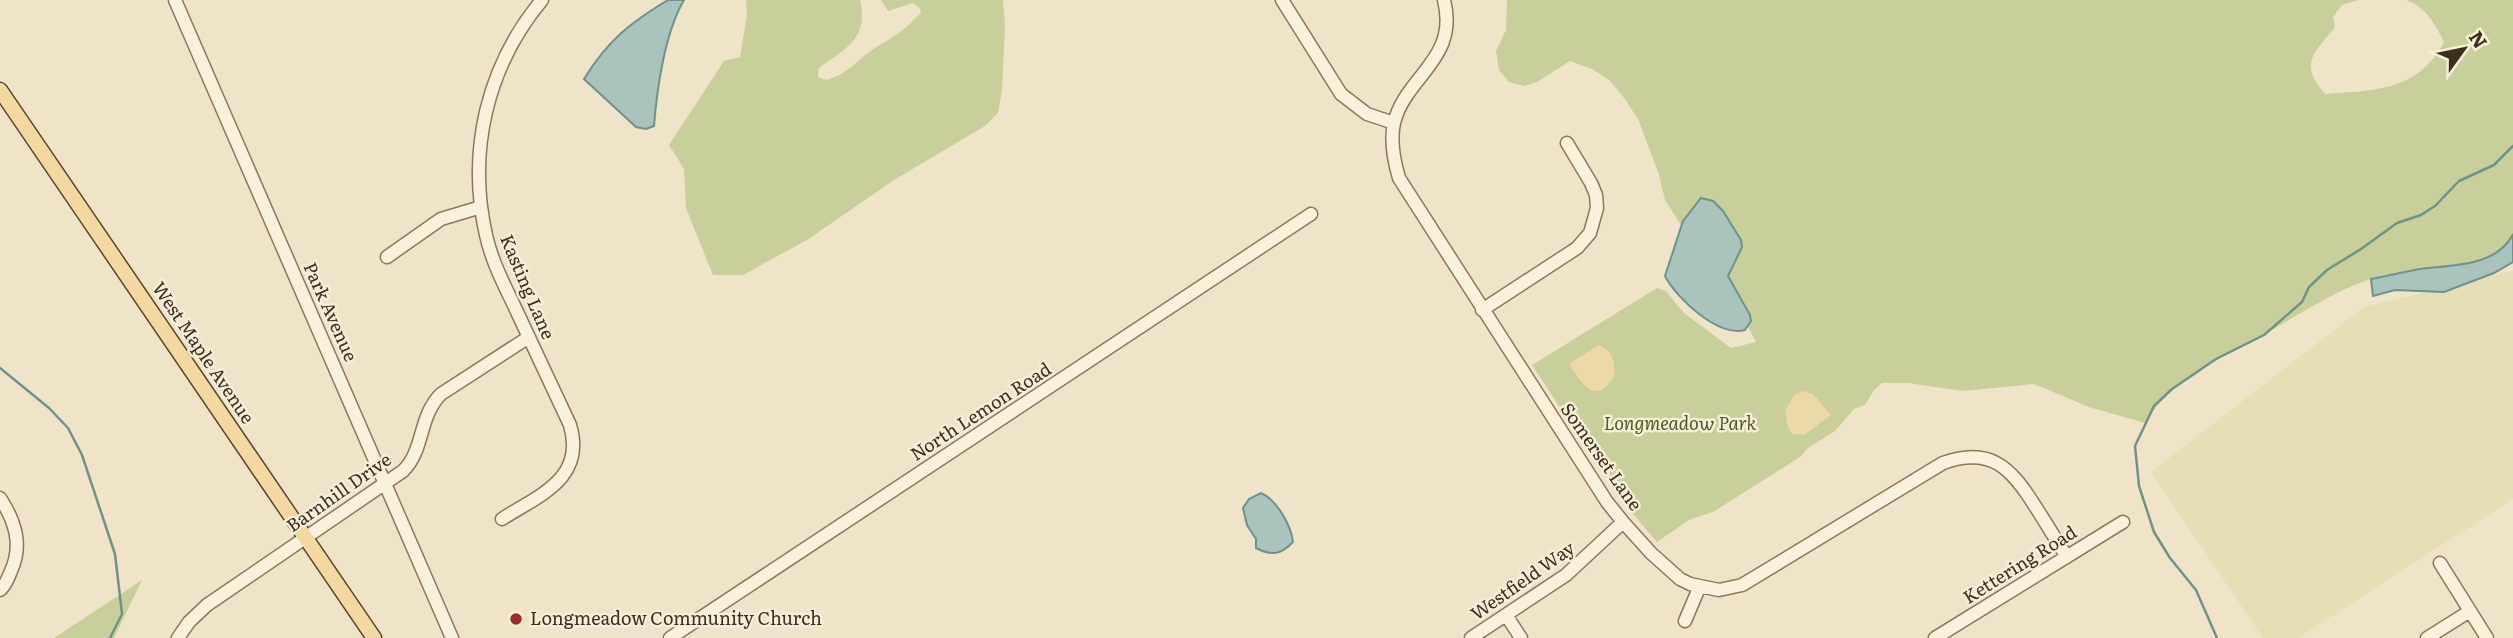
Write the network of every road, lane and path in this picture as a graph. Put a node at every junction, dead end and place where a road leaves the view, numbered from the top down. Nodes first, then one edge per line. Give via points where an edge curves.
1 (175, 0) edge
2 (542, 0) edge
3 (1282, 0) edge
4 (1444, 0) edge
5 (0, 90) edge
6 (1394, 123) junction
7 (1567, 143) dead end
8 (481, 206) junction
9 (1311, 214) dead end
10 (387, 257) dead end
11 (1482, 310) junction
12 (529, 337) junction
13 (385, 484) junction
14 (0, 498) edge
15 (502, 519) dead end
16 (1623, 522) junction
17 (2123, 522) dead end
18 (306, 538) junction
19 (2067, 557) junction
20 (2440, 563) dead end
21 (1699, 588) junction
22 (0, 590) edge
23 (2470, 611) junction
24 (1506, 615) junction
25 (1685, 621) dead end
26 (178, 638) edge
27 (374, 638) edge
28 (452, 638) edge
29 (670, 638) edge
30 (1471, 638) edge
31 (1521, 638) edge
32 (1935, 638) edge
33 (2427, 638) edge
34 (2487, 638) edge

1 - 13 street, Park Avenue
2 - 8 street, Kasting Lane via 509,46 484,116 478,169
3 - 6 street via 1341,94 1367,114
4 - 6 street, Somerset Lane via 1446,30 1440,51 1411,89
5 - 18 main road, West Maple Avenue
6 - 11 street, Somerset Lane via 1399,178
7 - 11 street via 1596,195 1591,233 1577,248
8 - 10 street via 441,219
8 - 12 street, Kasting Lane via 496,265
9 - 29 street, North Lemon Road
11 - 16 street, Somerset Lane
12 - 13 street, Barnhill Drive via 431,404 409,465
12 - 15 street, Kasting Lane via 570,425 573,455 571,466 558,482
13 - 18 street, Barnhill Drive
13 - 28 street, Park Avenue
14 - 22 street via 17,533 17,558
16 - 21 street, Somerset Lane via 1679,579
16 - 24 street, Westfield Way via 1566,575
17 - 19 street, Kettering Road
18 - 26 street, Barnhill Drive via 206,605
18 - 27 main road, West Maple Avenue
19 - 21 street via 2013,474 1991,460 1971,456 1943,463 1741,585
19 - 32 street, Kettering Road
20 - 23 street
21 - 25 street
23 - 33 street
23 - 34 street
24 - 30 street, Westfield Way
24 - 31 street

